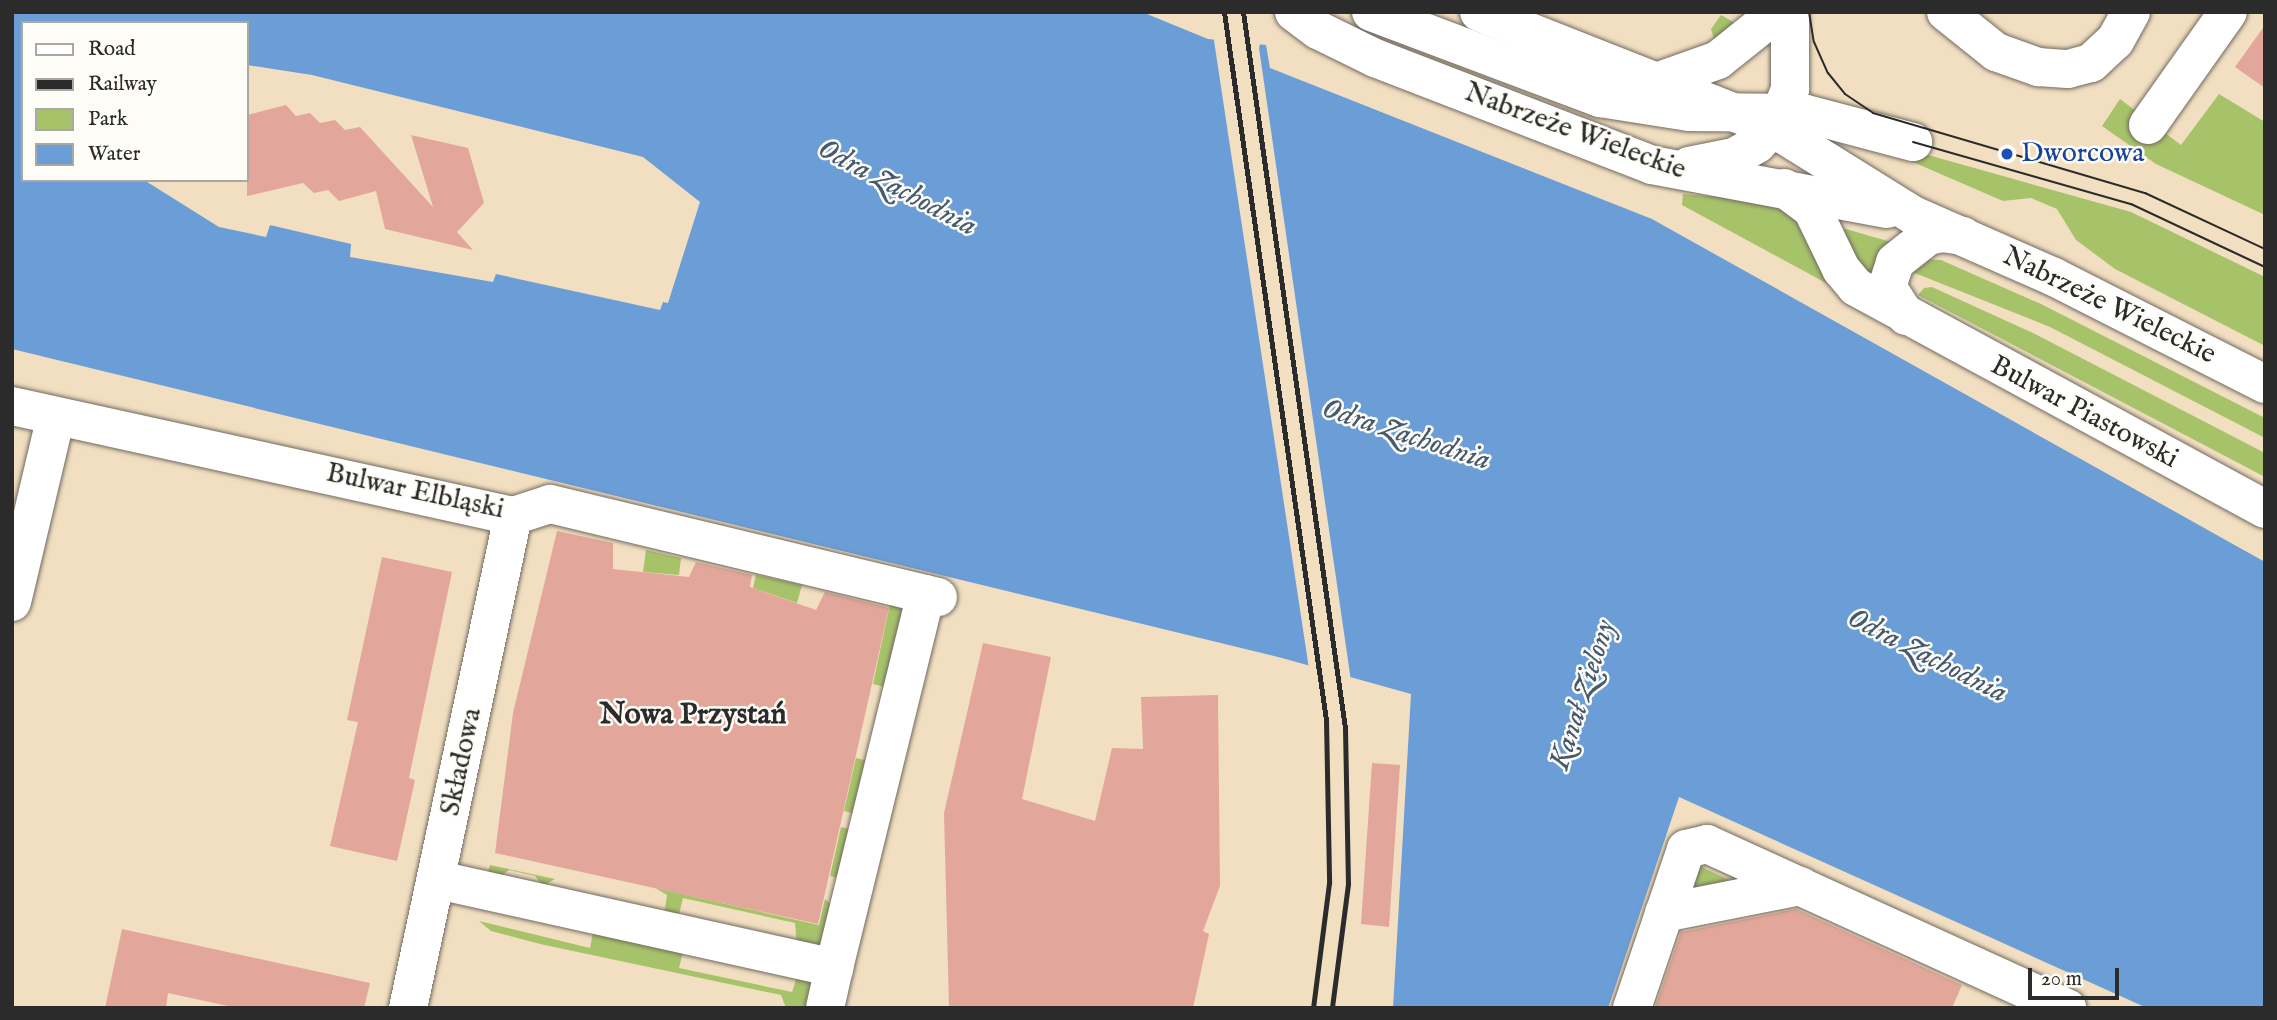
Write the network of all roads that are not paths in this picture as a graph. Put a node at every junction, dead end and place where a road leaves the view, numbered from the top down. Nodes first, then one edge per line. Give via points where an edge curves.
1 (1294, 12) edge
2 (1371, 12) edge
3 (1412, 12) edge
4 (1479, 12) edge
5 (1778, 12) edge
6 (1790, 12) edge
7 (1946, 12) edge
8 (2131, 12) edge
9 (2228, 12) edge
10 (1525, 73) junction
11 (1643, 85) junction
12 (1700, 97) junction
13 (1794, 103) junction
14 (1738, 112) junction
15 (2148, 125) dead end
16 (1915, 135) dead end
17 (1652, 165) junction
18 (1784, 188) junction
19 (1913, 215) junction
20 (1963, 236) junction
21 (1906, 316) junction
22 (2265, 384) edge
23 (12, 406) edge
24 (56, 416) junction
25 (2265, 509) edge
26 (513, 516) junction
27 (12, 602) edge
28 (438, 880) junction
29 (1800, 886) junction
30 (1664, 913) junction
31 (834, 968) junction
32 (2055, 1005) edge
33 (408, 1008) edge
34 (825, 1008) edge
35 (1632, 1008) edge

1 - 17 street, Nabrzeże Wieleckie via 1318,30 1375,58
2 - 10 street
3 - 11 street via 1570,72
4 - 11 street, Nabrzeże Wieleckie
5 - 11 street via 1718,60
6 - 13 street
7 - 8 street via 1996,52 2038,67 2068,69 2091,63 2115,41
9 - 15 street
10 - 11 street via 1564,84
10 - 14 street via 1637,106
11 - 12 street, Nabrzeże Wieleckie
12 - 13 street
12 - 14 street, Nabrzeże Wieleckie
13 - 14 street, Nabrzeże Wieleckie
13 - 16 street
13 - 17 street via 1757,144 1730,159 1695,166
13 - 19 street, Nabrzeże Wieleckie
17 - 18 street, Nabrzeże Wieleckie
18 - 19 street, Nabrzeże Wieleckie
18 - 21 street, Bulwar Piastowski via 1812,209 1850,281
19 - 20 street, Nabrzeże Wieleckie
20 - 21 street, Bulwar Piastowski via 1928,236 1895,262 1887,287
20 - 22 street, Nabrzeże Wieleckie
21 - 25 street, Bulwar Piastowski
23 - 24 street, Bulwar Elbląski
24 - 26 street, Bulwar Elbląski
24 - 27 street
26 - 28 street, Składowa
26 - 31 street, Bulwar Elbląski via 550,504 932,596
28 - 31 street
28 - 33 street, Składowa
29 - 30 street
29 - 30 street via 1707,844 1694,844 1686,849
29 - 32 street
30 - 35 street
31 - 34 street

